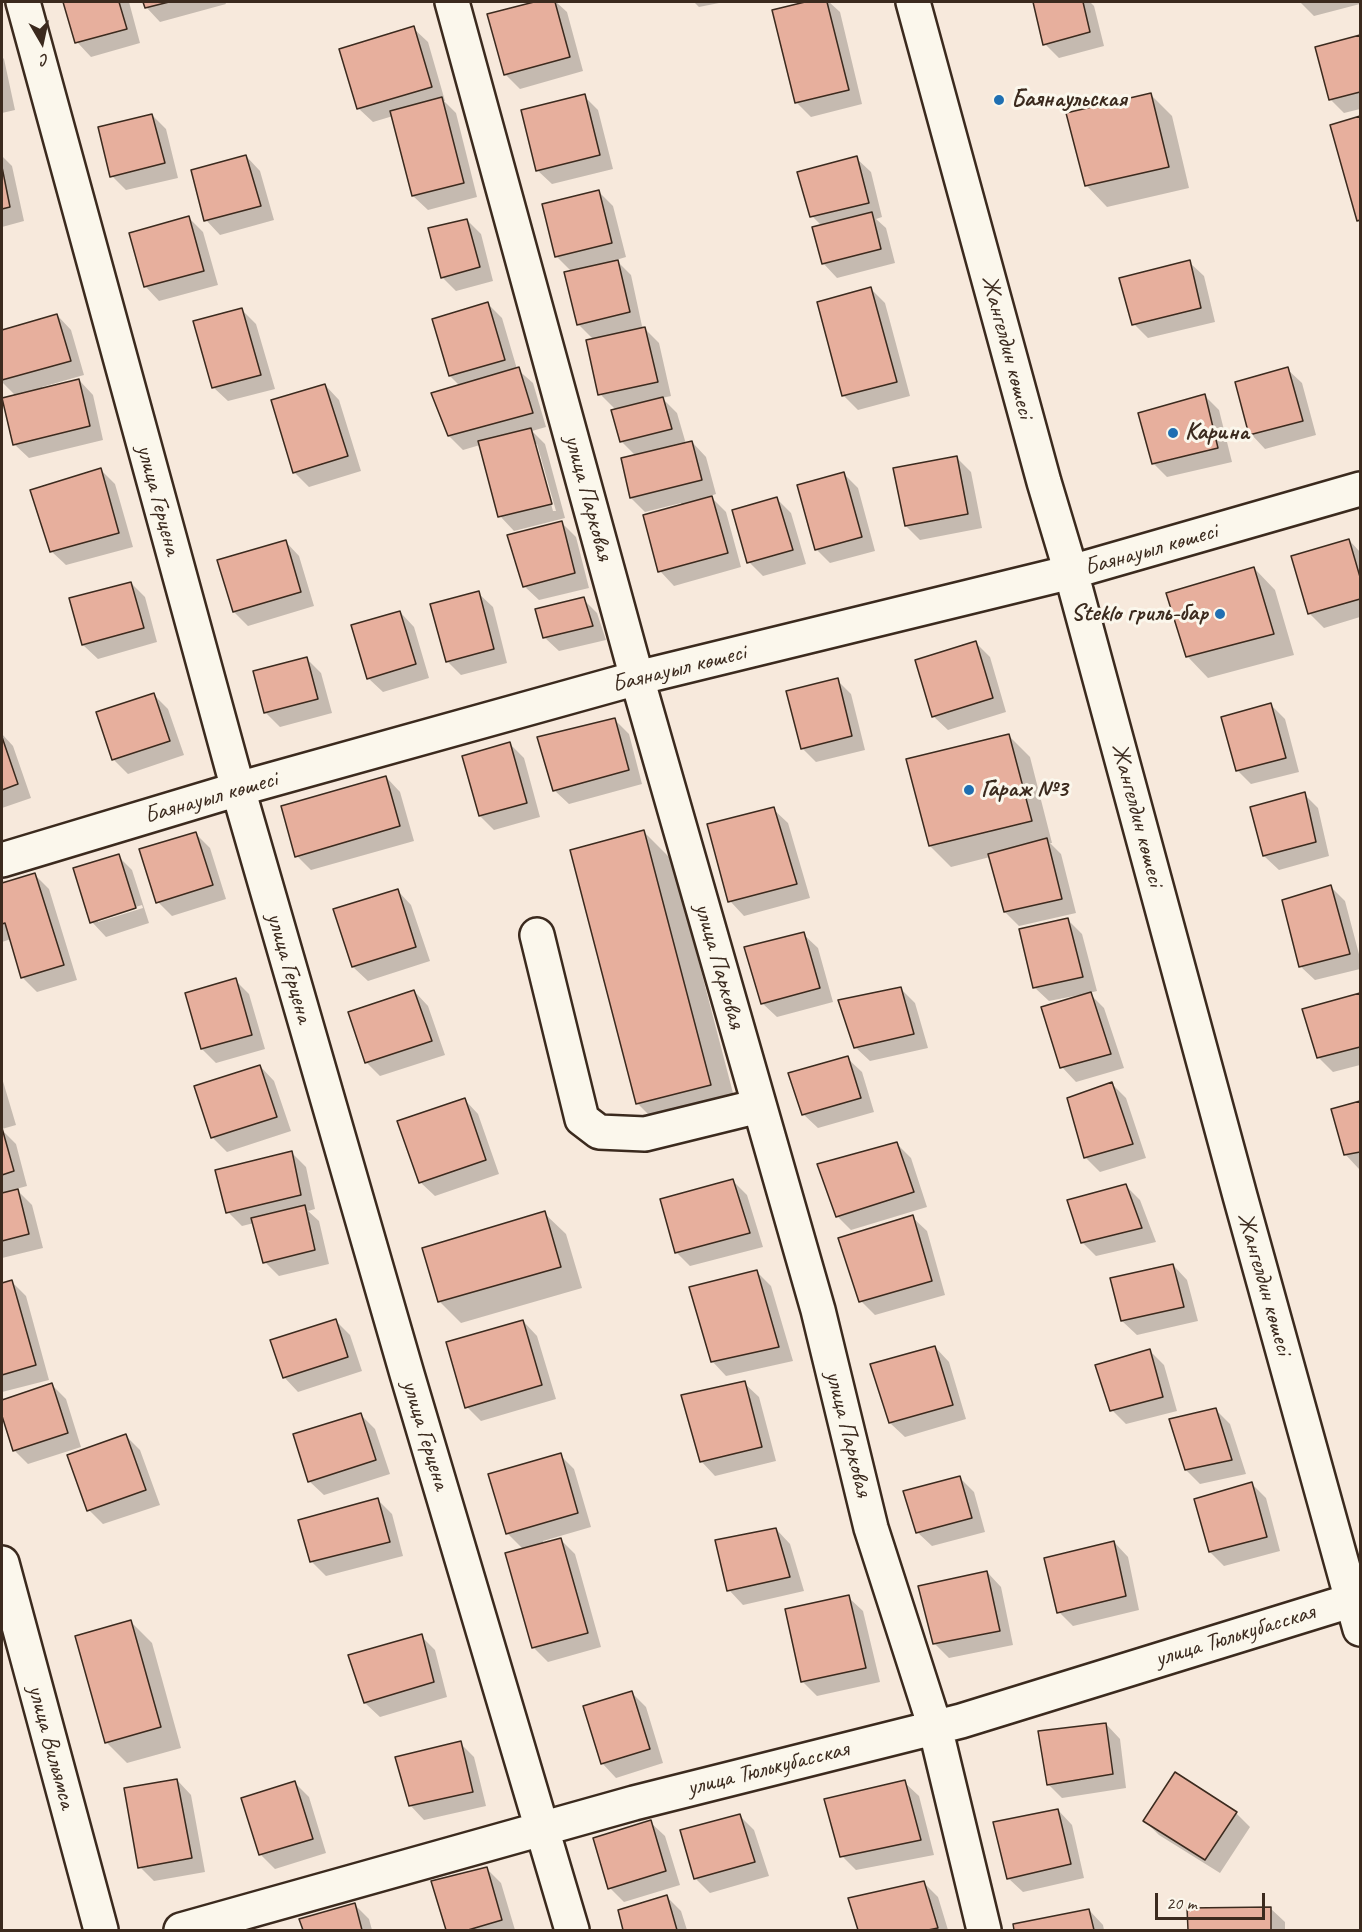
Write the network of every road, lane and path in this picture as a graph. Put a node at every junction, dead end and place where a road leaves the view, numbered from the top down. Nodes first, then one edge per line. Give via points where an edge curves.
1 (22, 2) edge
2 (452, 2) edge
3 (913, 2) edge
4 (1360, 489) edge
5 (1071, 572) junction
6 (637, 678) junction
7 (238, 789) junction
8 (2, 860) edge
9 (537, 935) dead end
10 (759, 1106) junction
11 (2, 1563) edge
12 (1357, 1614) edge
13 (935, 1727) junction
14 (543, 1830) junction
15 (101, 1930) edge
16 (181, 1930) edge
17 (572, 1930) edge
18 (984, 1930) edge

1 - 7 street, улица Герцена
2 - 6 street, улица Парковая
3 - 5 street, Жангелдин көшесі
4 - 5 street, Баянауыл көшесі
5 - 6 street, Баянауыл көшесі
5 - 12 street, Жангелдин көшесі
6 - 7 street, Баянауыл көшесі
6 - 10 street, улица Парковая
7 - 8 street, Баянауыл көшесі
7 - 14 street, улица Герцена
9 - 10 street via 582,1119 599,1132 645,1134
10 - 13 street, улица Парковая via 818,1310 871,1528
11 - 15 street, улица Вильямса
12 - 13 street, улица Тюлькубасская
13 - 14 street, улица Тюлькубасская
13 - 18 street, улица Парковая
14 - 16 street, улица Тюлькубасская
14 - 17 street, улица Герцена

